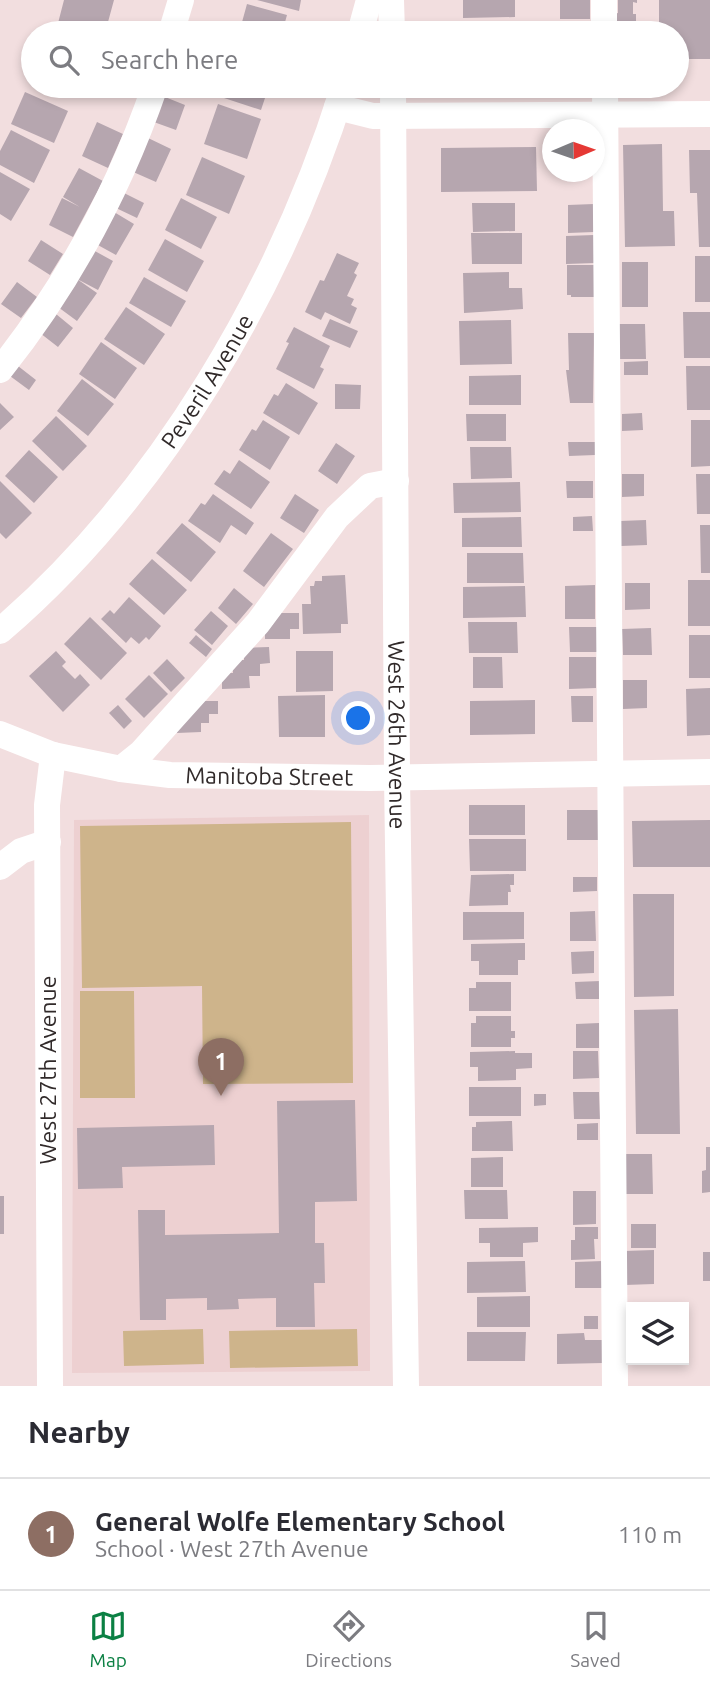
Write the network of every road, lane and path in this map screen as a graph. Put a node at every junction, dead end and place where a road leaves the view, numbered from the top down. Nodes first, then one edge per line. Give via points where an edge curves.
1 (181, 0) edge
2 (369, 0) edge
3 (391, 0) edge
4 (604, 0) edge
5 (175, 21) edge
6 (363, 21) edge
7 (392, 21) edge
8 (604, 21) edge
9 (151, 98) edge
10 (340, 98) edge
11 (344, 98) edge
12 (393, 98) edge
13 (605, 98) edge
14 (605, 114) junction
15 (710, 114) edge
16 (394, 116) junction
17 (0, 370) edge
18 (396, 481) junction
19 (0, 632) edge
20 (0, 734) edge
21 (53, 755) junction
22 (121, 769) junction
23 (610, 772) junction
24 (710, 772) edge
25 (397, 777) junction
26 (48, 842) junction
27 (0, 867) edge
28 (50, 1386) edge
29 (406, 1386) edge
30 (615, 1386) edge

1 - 5 street
2 - 6 street
3 - 7 street
4 - 8 street
9 - 17 street via 112,192 30,333
10 - 19 street, Peveril Avenue via 270,270 237,336 188,415 103,530
11 - 16 street via 373,116
12 - 16 street, West 26th Avenue
13 - 14 street
14 - 15 street
14 - 16 street
14 - 23 street
16 - 18 street, West 26th Avenue
18 - 22 street via 370,486 337,517 258,623 141,754
18 - 25 street, West 26th Avenue
20 - 21 street, Manitoba Street
21 - 22 street, Manitoba Street
21 - 26 street, West 27th Avenue
22 - 25 street, Manitoba Street via 170,775
23 - 24 street, Manitoba Street
23 - 25 street, Manitoba Street
23 - 30 street
25 - 29 street, West 26th Avenue
26 - 27 street via 21,851
26 - 28 street, West 27th Avenue

